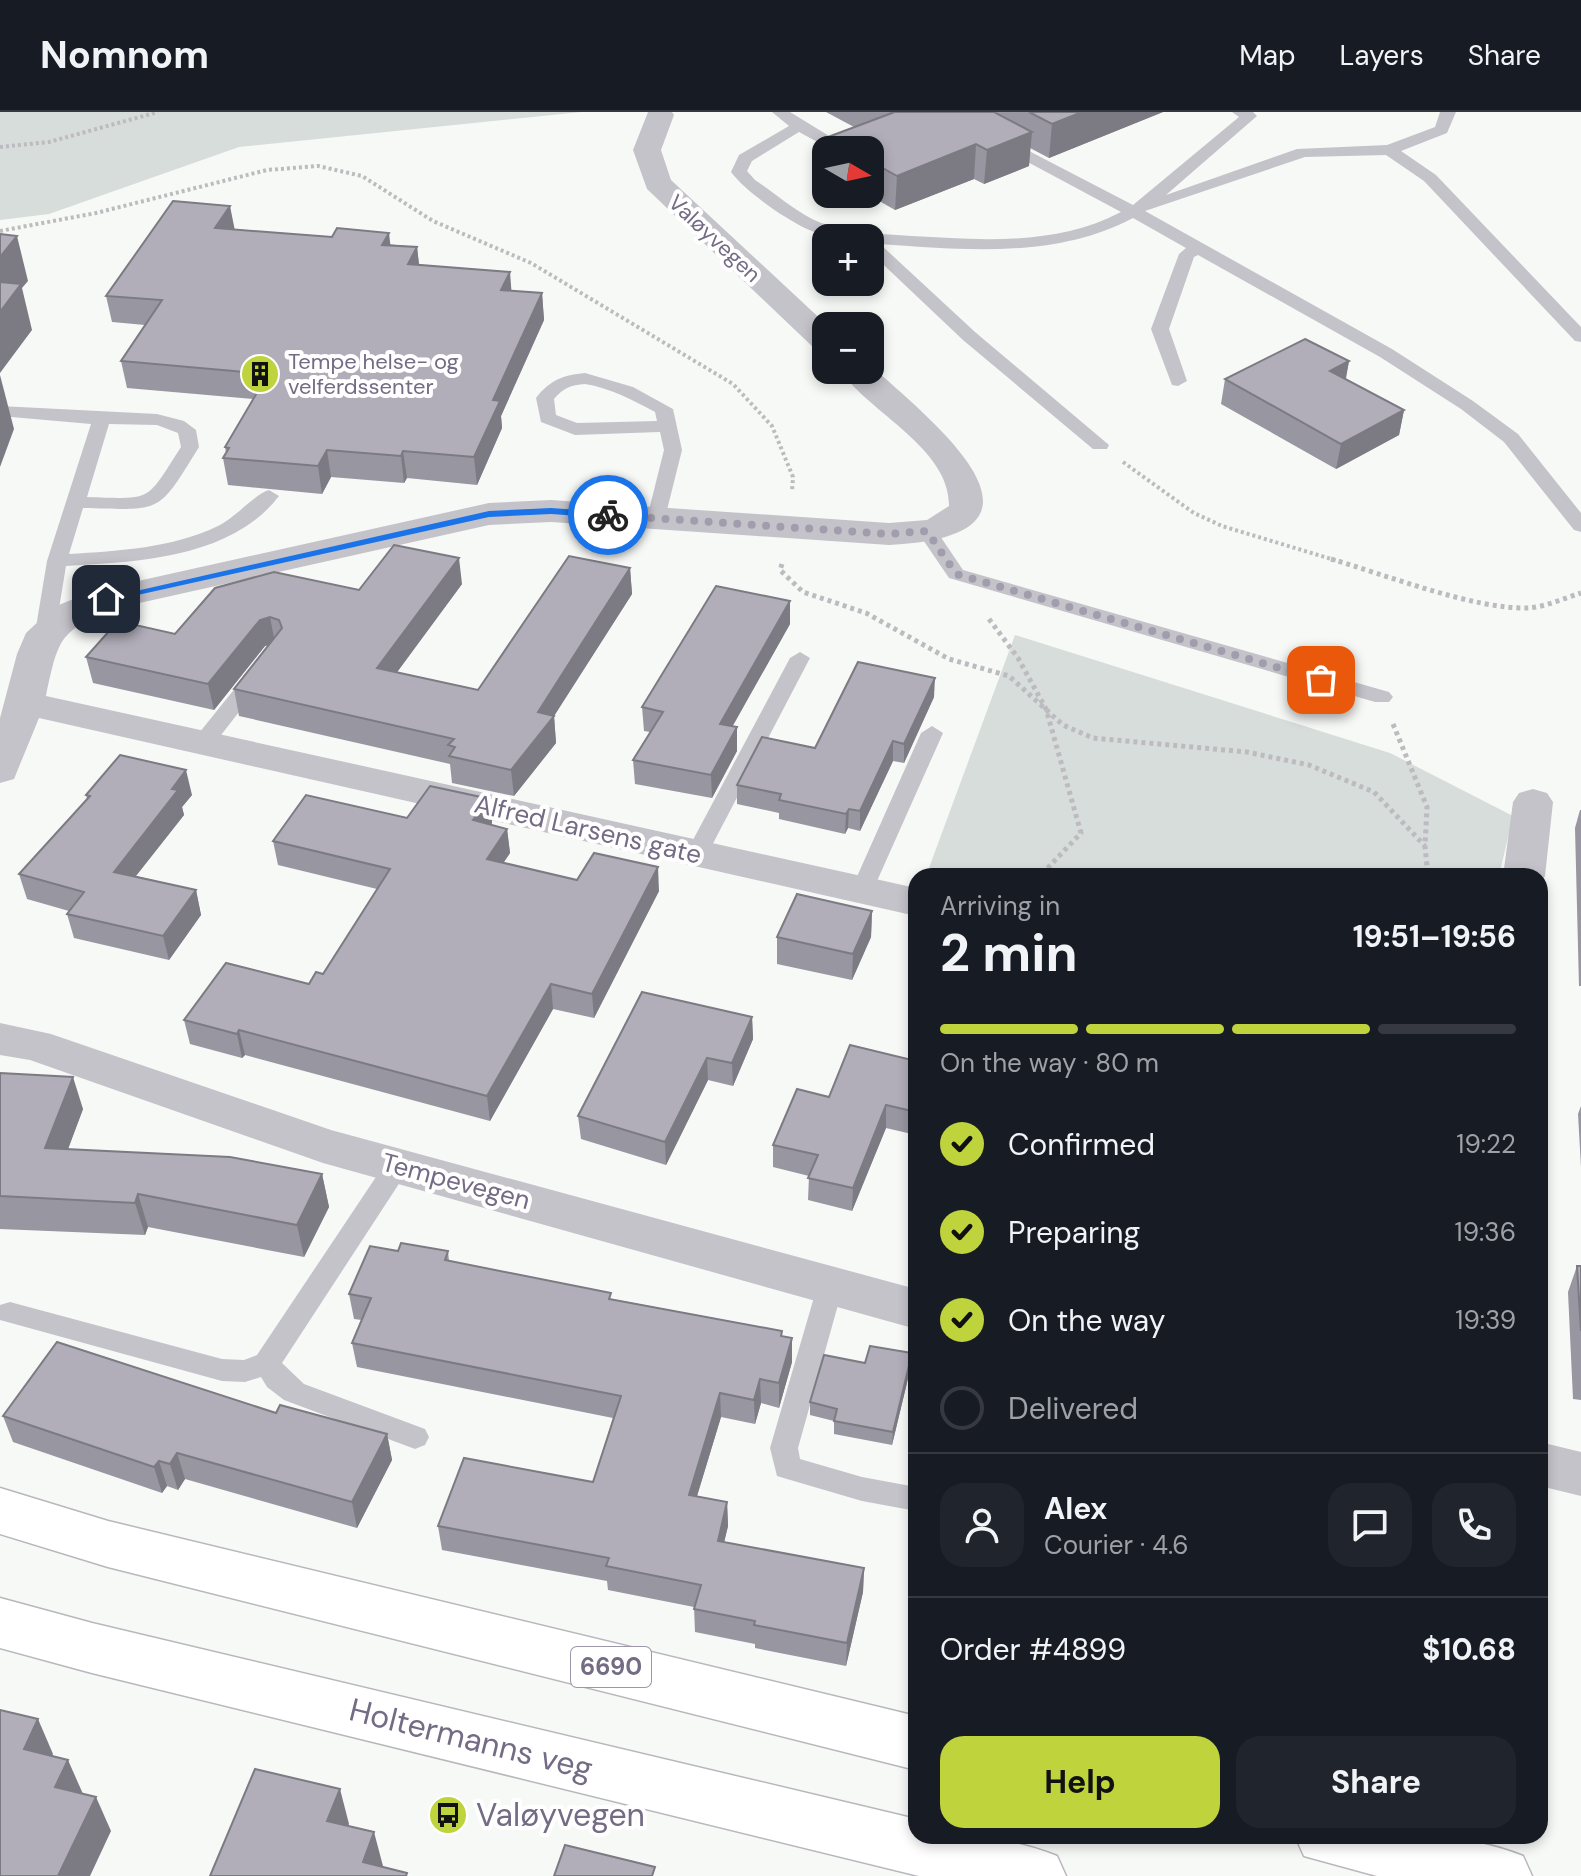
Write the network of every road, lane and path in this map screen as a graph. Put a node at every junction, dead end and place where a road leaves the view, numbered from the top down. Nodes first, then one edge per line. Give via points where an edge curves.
1 (158, 112) edge
2 (780, 112) edge
3 (942, 112) edge
4 (1240, 112) edge
5 (1448, 112) edge
6 (660, 113) edge
7 (799, 126) junction
8 (818, 136) edge
9 (0, 147) edge
10 (1389, 150) junction
11 (1134, 212) junction
12 (812, 225) edge
13 (0, 231) edge
14 (884, 240) edge
15 (1199, 248) junction
16 (884, 255) edge
17 (812, 329) edge
18 (1581, 337) edge
19 (1178, 381) dead end
20 (871, 384) edge
21 (0, 411) edge
22 (102, 419) junction
23 (668, 426) junction
24 (1100, 445) joint
25 (269, 496) dead end
26 (76, 502) junction
27 (657, 518) junction
28 (1581, 526) edge
29 (791, 527) junction
30 (927, 531) junction
31 (57, 561) junction
32 (956, 574) junction
33 (1581, 593) edge
34 (45, 633) junction
35 (800, 658) dead end
36 (265, 663) edge
37 (19, 684) edge
38 (1382, 697) joint
39 (1046, 709) junction
40 (932, 733) dead end
41 (203, 743) junction
42 (0, 770) edge
43 (1533, 802) dead end
44 (1425, 846) junction
45 (697, 853) junction
46 (1048, 868) edge
47 (1427, 868) edge
48 (1525, 868) edge
49 (862, 890) junction
50 (908, 900) edge
51 (0, 1039) edge
52 (397, 1166) junction
53 (830, 1287) junction
54 (908, 1307) edge
55 (10, 1313) dead end
56 (267, 1363) junction
57 (415, 1437) dead end
58 (1548, 1466) edge
59 (1581, 1474) edge
60 (908, 1498) edge
61 (0, 1511) edge
62 (0, 1623) edge
63 (908, 1741) edge
64 (1360, 1844) edge
65 (1036, 1876) edge
66 (1502, 1876) edge

1 - 9 path via 49,142
2 - 7 lane
3 - 11 lane
4 - 11 lane via 1249,116
5 - 10 lane via 1442,130
6 - 17 street, Valøyvegen via 647,150 657,183
7 - 8 lane
7 - 12 lane via 745,158 739,172
10 - 11 lane via 1303,152
10 - 18 lane via 1430,178
11 - 14 lane via 1088,233 993,245
11 - 15 lane
13 - 29 path via 267,170 318,166 362,176 433,221 531,263 733,384 772,426 793,477
15 - 19 lane via 1187,254 1160,329
15 - 28 lane via 1467,405 1511,438
16 - 24 lane via 969,336
20 - 30 street via 941,450 968,495 967,507 956,519
21 - 22 lane
22 - 26 lane
22 - 26 lane via 175,423 187,430 190,447 160,495 142,504
23 - 23 lane via 664,409 618,385 582,380 559,384 545,398 547,418 575,429
23 - 27 lane via 673,450
24 - 33 path via 1194,513 1328,559 1500,605 1529,608
25 - 31 lane via 231,526 189,544 140,556
26 - 31 lane
27 - 29 street
27 - 34 street via 551,511 489,514 106,599 67,615
29 - 30 street via 889,534
29 - 39 path via 780,570 803,592 866,613 949,659 1009,676
30 - 32 lane
31 - 34 lane
32 - 38 lane
32 - 39 path via 1018,658
34 - 37 street
35 - 45 lane
36 - 41 lane
37 - 41 street, Alfred Larsens gate
37 - 42 street
38 - 44 path via 1427,807
39 - 44 path via 1063,725 1093,738 1247,752 1309,765 1374,792
39 - 46 path via 1081,833
40 - 49 lane
41 - 45 street, Alfred Larsens gate
43 - 48 street
44 - 47 path
45 - 49 street, Alfred Larsens gate
49 - 50 street, Alfred Larsens gate
51 - 52 street, Tempevegen via 35,1045 262,1126
52 - 53 street, Tempevegen
52 - 56 lane
53 - 54 street, Tempevegen
53 - 60 lane via 784,1448 787,1467
55 - 56 lane via 222,1370 245,1371
56 - 57 lane via 294,1392
58 - 59 street
61 - 63 main road, 6690 via 108,1544
62 - 65 main road, Holtermanns veg
64 - 66 main road

